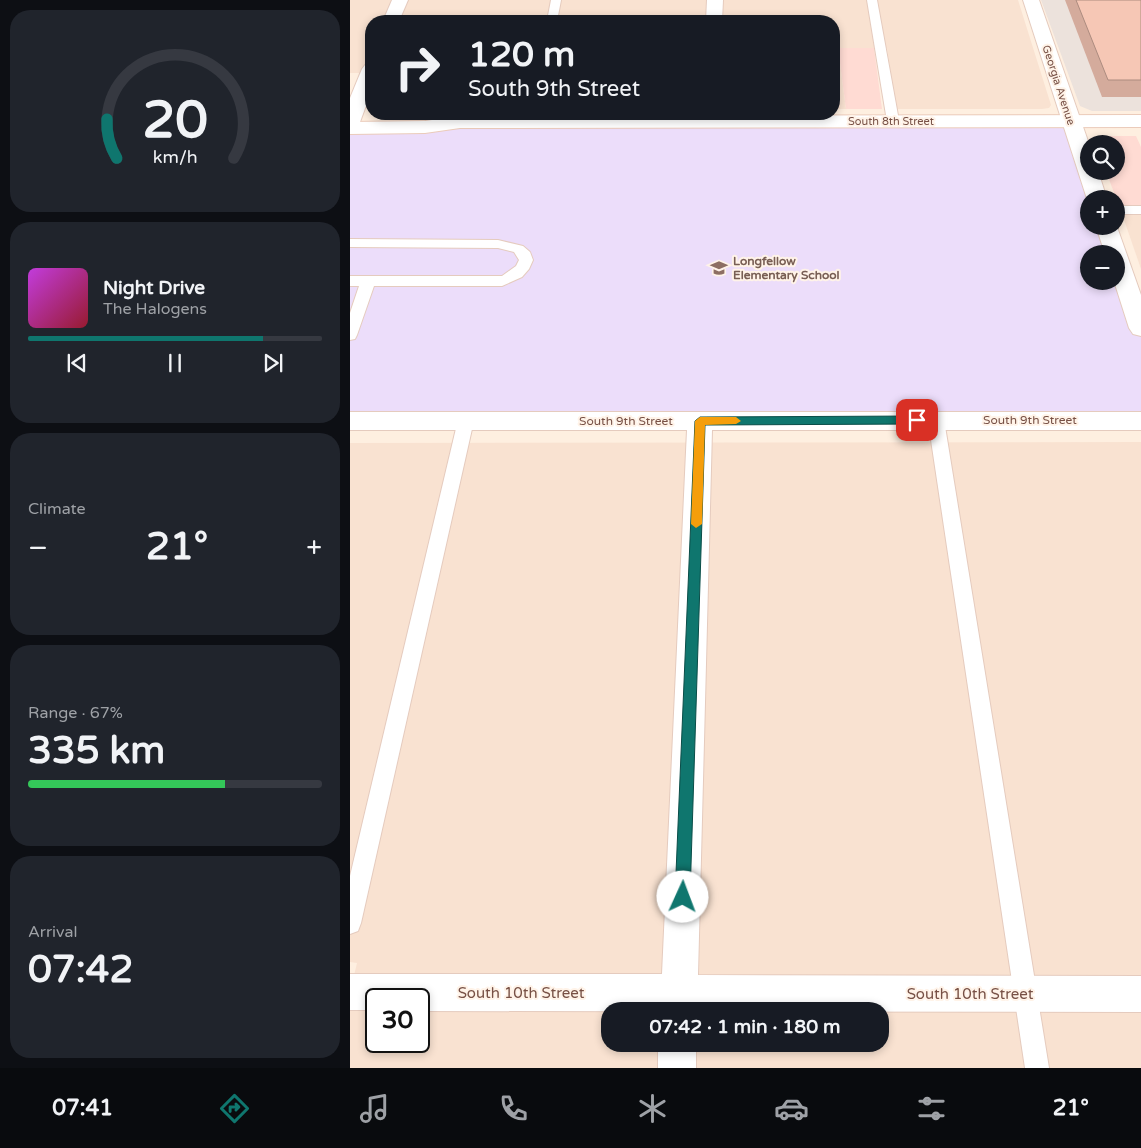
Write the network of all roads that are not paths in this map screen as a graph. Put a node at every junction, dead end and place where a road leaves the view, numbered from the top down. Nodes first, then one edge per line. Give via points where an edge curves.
1 (400, 0) edge
2 (556, 0) edge
3 (715, 0) edge
4 (872, 0) edge
5 (1031, 0) edge
6 (394, 15) edge
7 (553, 15) edge
8 (714, 15) edge
9 (365, 84) edge
10 (351, 120) edge
11 (495, 120) edge
12 (832, 120) edge
13 (893, 121) junction
14 (1071, 121) junction
15 (1141, 121) edge
16 (1094, 190) edge
17 (1125, 210) edge
18 (1141, 210) edge
19 (350, 243) edge
20 (350, 281) edge
21 (368, 281) junction
22 (1125, 281) edge
23 (1141, 328) edge
24 (350, 335) edge
25 (350, 420) edge
26 (466, 420) junction
27 (936, 420) junction
28 (1141, 420) edge
29 (700, 421) junction
30 (350, 923) edge
31 (350, 992) edge
32 (1025, 994) junction
33 (1141, 994) edge
34 (649, 1002) edge
35 (679, 1002) edge
36 (717, 1002) edge
37 (677, 1052) edge
38 (676, 1068) edge
39 (1037, 1068) edge

1 - 6 street
2 - 7 lane
3 - 8 street
4 - 13 lane
5 - 14 street, Georgia Avenue
9 - 10 street
10 - 11 street, South 8th Street via 425,127
12 - 13 street, South 8th Street
13 - 14 street, South 8th Street
14 - 15 street, South 8th Street
14 - 16 street, Georgia Avenue
17 - 18 lane
19 - 21 lane via 498,244 516,248 525,257 520,273 502,281
20 - 21 lane
21 - 24 lane
22 - 23 street
25 - 26 street, South 9th Street
26 - 29 street, South 9th Street
26 - 30 lane
27 - 28 street, South 9th Street
27 - 29 street, South 9th Street
27 - 32 lane
29 - 35 street
31 - 34 street, South 10th Street
32 - 33 street, South 10th Street
32 - 36 street, South 10th Street
32 - 39 lane
37 - 38 street

